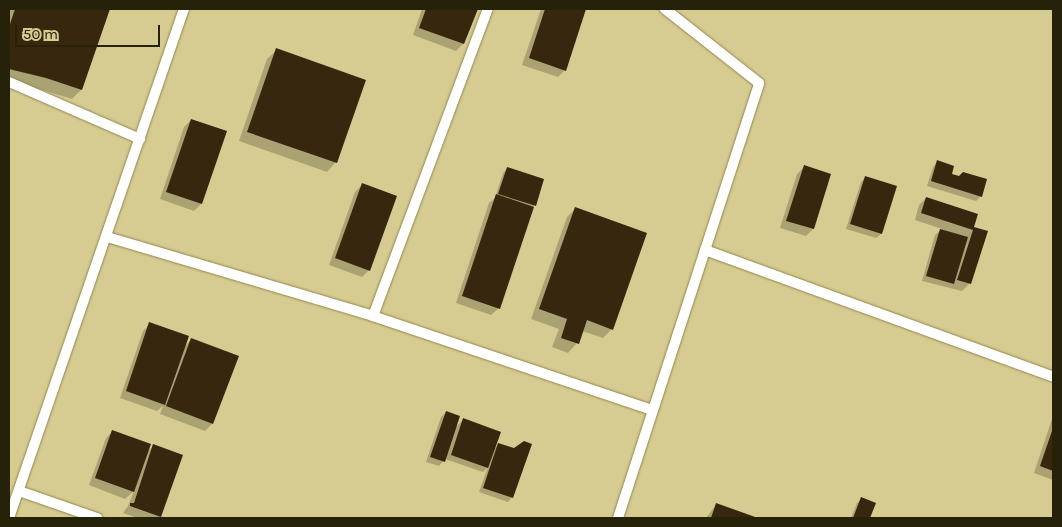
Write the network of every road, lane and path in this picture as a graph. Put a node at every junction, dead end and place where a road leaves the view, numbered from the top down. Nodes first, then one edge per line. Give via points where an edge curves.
1 (184, 9) edge
2 (488, 9) edge
3 (665, 9) edge
4 (9, 82) edge
5 (140, 139) junction
6 (107, 237) junction
7 (704, 250) junction
8 (373, 316) junction
9 (1053, 377) edge
10 (653, 410) junction
11 (19, 490) junction
12 (9, 518) edge
13 (97, 518) edge
14 (618, 518) edge

1 - 5 lane
2 - 8 lane
3 - 7 lane via 759,83
4 - 5 lane
5 - 6 lane
6 - 8 lane
6 - 11 lane
7 - 9 lane
7 - 10 lane
8 - 10 lane
10 - 14 lane
11 - 12 lane
11 - 13 lane

